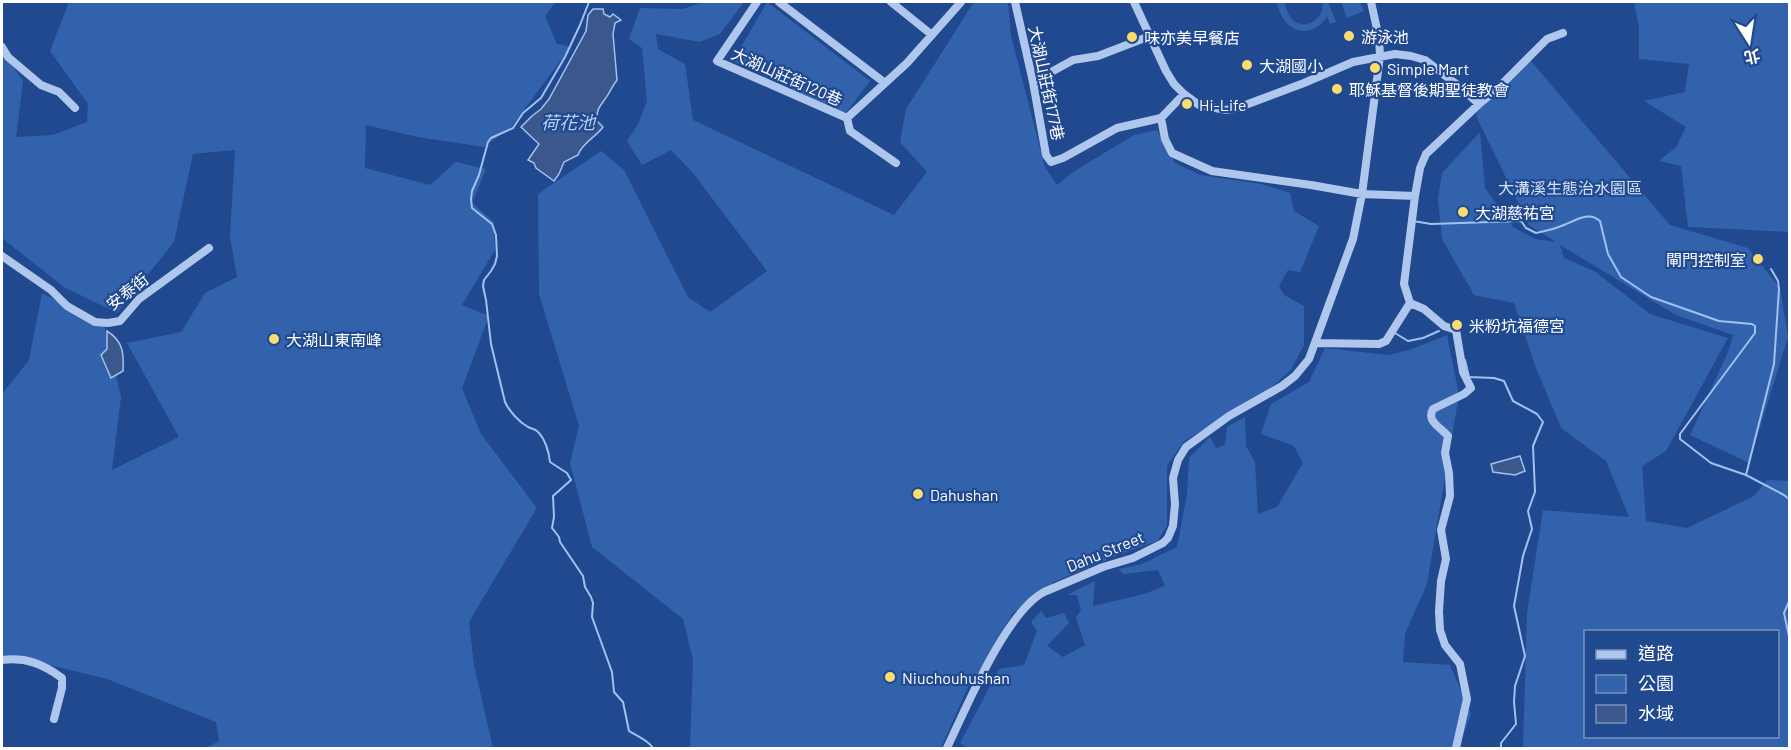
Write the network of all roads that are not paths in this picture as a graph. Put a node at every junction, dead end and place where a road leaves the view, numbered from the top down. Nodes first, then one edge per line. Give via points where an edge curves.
1 (757, 2) edge
2 (779, 2) edge
3 (891, 2) edge
4 (961, 2) edge
5 (1015, 2) edge
6 (1134, 2) edge
7 (1371, 2) edge
8 (1563, 33) dead end
9 (932, 35) junction
10 (1150, 36) junction
11 (2, 47) edge
12 (1380, 56) junction
13 (1033, 82) junction
14 (885, 83) junction
15 (1184, 94) junction
16 (1479, 104) junction
17 (75, 108) dead end
18 (847, 118) junction
19 (1161, 118) junction
20 (896, 163) dead end
21 (1362, 194) junction
22 (1415, 196) junction
23 (209, 248) dead end
24 (2, 256) edge
25 (1410, 303) junction
26 (1316, 343) junction
27 (2, 660) edge
28 (54, 719) dead end
29 (947, 748) edge
30 (1456, 748) edge

1 - 18 street, 大湖山莊街120巷 via 717,62
2 - 14 street
3 - 9 street
4 - 9 street
5 - 13 street, 大湖山莊街177巷
6 - 10 street
7 - 12 street, Dahu Street
8 - 16 street via 1547,39
9 - 14 street
10 - 13 street via 1098,56 1074,60
10 - 15 street via 1166,71
11 - 17 street via 41,86 59,92
12 - 15 street via 1353,62 1264,99 1226,110 1199,105
12 - 16 street via 1403,55 1425,60
12 - 21 street, Dahu Street
13 - 19 street, 大湖山莊街177巷 via 1046,155 1051,162 1117,128
14 - 18 street
15 - 19 street
16 - 22 street via 1426,154
18 - 20 street, 大湖山莊街120巷 via 850,131
19 - 21 street via 1172,153 1212,171
21 - 22 street
21 - 26 street, Dahu Street via 1353,239
22 - 25 street via 1404,284
23 - 24 street, 安泰街 via 139,299 120,321 108,323 95,322 67,306
25 - 26 street via 1386,341 1379,344
25 - 30 street via 1424,309 1443,326 1456,330 1461,364 1471,388 1433,408 1430,417 1448,436 1445,453 1450,496 1441,530 1446,559 1439,611 1440,630 1445,645 1460,664 1467,699
26 - 29 street, Dahu Street via 1310,359 1295,376 1186,447 1173,478 1173,526 1163,543 1044,592 1028,604 974,689
27 - 28 street via 19,658 47,667 62,678

